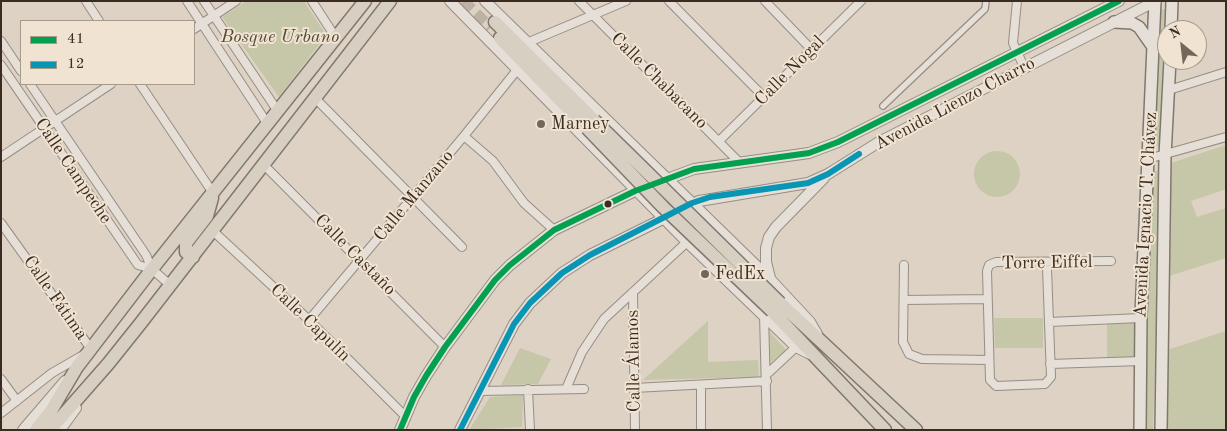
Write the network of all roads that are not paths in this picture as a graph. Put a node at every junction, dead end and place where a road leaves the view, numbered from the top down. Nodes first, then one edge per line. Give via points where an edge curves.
1 (86, 1) edge
2 (187, 1) edge
3 (204, 1) edge
4 (236, 1) edge
5 (312, 1) edge
6 (365, 1) edge
7 (390, 1) edge
8 (450, 1) edge
9 (485, 1) edge
10 (579, 1) edge
11 (626, 1) edge
12 (669, 1) edge
13 (861, 1) edge
14 (986, 1) edge
15 (1017, 1) edge
16 (1119, 1) edge
17 (1155, 1) edge
18 (1172, 1) edge
19 (768, 2) edge
20 (593, 15) junction
21 (214, 16) junction
22 (98, 20) edge
23 (1171, 20) edge
24 (1114, 22) junction
25 (202, 24) junction
26 (492, 25) tunnel mouth
27 (195, 29) edge
28 (336, 38) junction
29 (1, 41) edge
30 (529, 42) junction
31 (1154, 48) junction
32 (812, 50) junction
33 (1016, 52) junction
34 (1, 65) edge
35 (1024, 67) junction
36 (20, 70) edge
37 (517, 70) junction
38 (1170, 70) edge
39 (1226, 72) edge
40 (31, 85) edge
41 (109, 85) edge
42 (141, 85) edge
43 (1169, 90) junction
44 (764, 97) junction
45 (316, 99) junction
46 (883, 106) dead end
47 (277, 110) junction
48 (55, 121) junction
49 (267, 123) junction
50 (44, 128) junction
51 (464, 136) junction
52 (1226, 137) edge
53 (719, 142) junction
54 (645, 156) junction
55 (1164, 156) junction
56 (1, 157) edge
57 (1148, 159) junction
58 (739, 162) junction
59 (264, 164) junction
60 (828, 174) junction
61 (621, 177) junction
62 (666, 178) junction
63 (635, 191) junction
64 (213, 193) junction
65 (413, 196) junction
66 (692, 203) junction
67 (662, 218) junction
68 (1, 223) edge
69 (213, 230) junction
70 (554, 230) junction
71 (724, 236) junction
72 (686, 242) junction
73 (462, 247) dead end
74 (193, 257) junction
75 (704, 258) junction
76 (360, 260) junction
77 (1111, 261) dead end
78 (1044, 263) junction
79 (904, 266) dead end
80 (152, 269) junction
81 (770, 279) junction
82 (170, 285) junction
83 (632, 292) junction
84 (987, 298) junction
85 (904, 300) junction
86 (772, 310) junction
87 (1141, 318) junction
88 (308, 320) junction
89 (1049, 322) junction
90 (818, 338) junction
91 (445, 347) junction
92 (796, 347) junction
93 (90, 350) junction
94 (810, 354) junction
95 (989, 360) junction
96 (1141, 361) junction
97 (108, 364) junction
98 (1050, 364) junction
99 (77, 367) junction
100 (766, 378) junction
101 (1, 379) edge
102 (701, 385) junction
103 (634, 388) junction
104 (566, 389) junction
105 (584, 389) dead end
106 (528, 390) junction
107 (481, 391) junction
108 (17, 401) junction
109 (1, 413) edge
110 (406, 417) junction
111 (884, 429) edge
112 (23, 430) edge
113 (36, 430) edge
114 (50, 430) edge
115 (60, 430) edge
116 (400, 430) edge
117 (460, 430) edge
118 (530, 430) edge
119 (635, 430) edge
120 (701, 430) edge
121 (766, 430) edge
122 (916, 430) edge
123 (1140, 430) edge
124 (1161, 430) edge

1 - 22 street
2 - 25 street
3 - 21 street
4 - 21 street
5 - 28 street
6 - 28 main road
7 - 45 main road
8 - 37 street
9 - 30 street
10 - 20 street, Calle Chabacano
11 - 20 street
12 - 44 street
13 - 32 street, Calle Nogal
14 - 46 street via 985,9
15 - 33 street via 1013,43
16 - 33 street, Avenida Lienzo Charro
17 - 24 street, Avenida Lienzo Charro
17 - 31 main road, Avenida Ignacio T. Chávez
18 - 23 main road
19 - 32 street
20 - 30 street
20 - 53 street, Calle Chabacano
21 - 25 street
21 - 47 street
24 - 31 main road via 1132,23 1139,27
24 - 35 street, Avenida Lienzo Charro
25 - 27 street
25 - 49 street
26 - 86 main road, bridge
28 - 47 main road
29 - 36 street
30 - 54 street
31 - 57 main road, Avenida Ignacio T. Chávez
32 - 44 street, Calle Nogal
33 - 35 street
33 - 58 street, Avenida Lienzo Charro via 838,142 809,153
34 - 50 street, Calle Campeche
35 - 60 street, Avenida Lienzo Charro via 879,142
37 - 51 street, Calle Manzano
37 - 61 street
38 - 43 main road, Avenida Ignacio T. Chávez
39 - 43 street
40 - 48 street, Calle Campeche
41 - 48 street
42 - 64 street
43 - 55 main road, Avenida Ignacio T. Chávez
44 - 53 street, Calle Nogal
45 - 59 main road
45 - 65 street
47 - 49 main road
48 - 50 street
48 - 80 street, Calle Campeche via 146,255
49 - 64 main road
50 - 56 street
50 - 80 street, Calle Campeche via 138,265
51 - 65 street, Calle Manzano
51 - 70 street via 493,161 524,203
52 - 55 street
53 - 58 street, Calle Chabacano
54 - 61 street via 640,173
54 - 62 street
55 - 57 street
55 - 124 main road, Avenida Ignacio T. Chávez
57 - 87 main road, Avenida Ignacio T. Chávez
58 - 62 street, Avenida Lienzo Charro via 694,169
59 - 69 main road
59 - 76 street, Calle Castaño
60 - 66 street, Avenida Lienzo Charro via 808,183
60 - 81 street via 769,237 766,248
61 - 63 street
62 - 63 street, Avenida Lienzo Charro
62 - 66 street
63 - 67 street
63 - 70 street, Avenida Lienzo Charro
64 - 74 main road via 211,207 186,243 186,252
64 - 80 main road
65 - 73 street
65 - 76 street, Calle Manzano
66 - 67 street, Avenida Lienzo Charro
66 - 71 street
67 - 72 street
67 - 107 street, Avenida Lienzo Charro via 590,255 544,288 514,324
68 - 93 street, Calle Fátima
69 - 74 main road
69 - 88 street, Calle Capulín
70 - 91 street, Avenida Lienzo Charro via 510,265
71 - 75 street via 707,242
71 - 81 street
72 - 75 street
72 - 83 street
74 - 82 main road
75 - 86 street
76 - 88 street, Calle Manzano
76 - 91 street, Calle Castaño
77 - 78 street, Torre Eiffel
78 - 84 street, Torre Eiffel via 996,262 989,265
78 - 89 street via 1047,268
79 - 85 street
80 - 82 street, Calle Campeche
80 - 93 main road
81 - 90 street via 810,322
82 - 97 main road
83 - 103 street, Calle Álamos
83 - 104 street via 604,319 582,352
84 - 85 street
84 - 95 street, Torre Eiffel
85 - 95 street via 903,342 908,354 922,359
86 - 90 main road
86 - 92 street
86 - 94 main road
86 - 100 street
87 - 89 street
87 - 96 main road, Avenida Ignacio T. Chávez
88 - 110 street, Calle Capulín
89 - 98 street
90 - 122 main road
91 - 110 street, Avenida Lienzo Charro via 418,390
92 - 94 street
92 - 100 street
93 - 99 main road
93 - 108 street via 52,373
94 - 111 main road
95 - 98 street, Torre Eiffel via 990,380 996,386 1045,384 1050,377
96 - 98 street
96 - 123 main road, Avenida Ignacio T. Chávez
97 - 114 main road
97 - 115 street
99 - 112 street
99 - 113 main road
100 - 102 street
100 - 121 street
101 - 108 street
102 - 103 street
102 - 120 street
103 - 119 street, Calle Álamos
104 - 105 street
104 - 106 street
106 - 107 street
106 - 118 street
107 - 117 street, Avenida Lienzo Charro
108 - 109 street
110 - 116 street, Avenida Lienzo Charro

